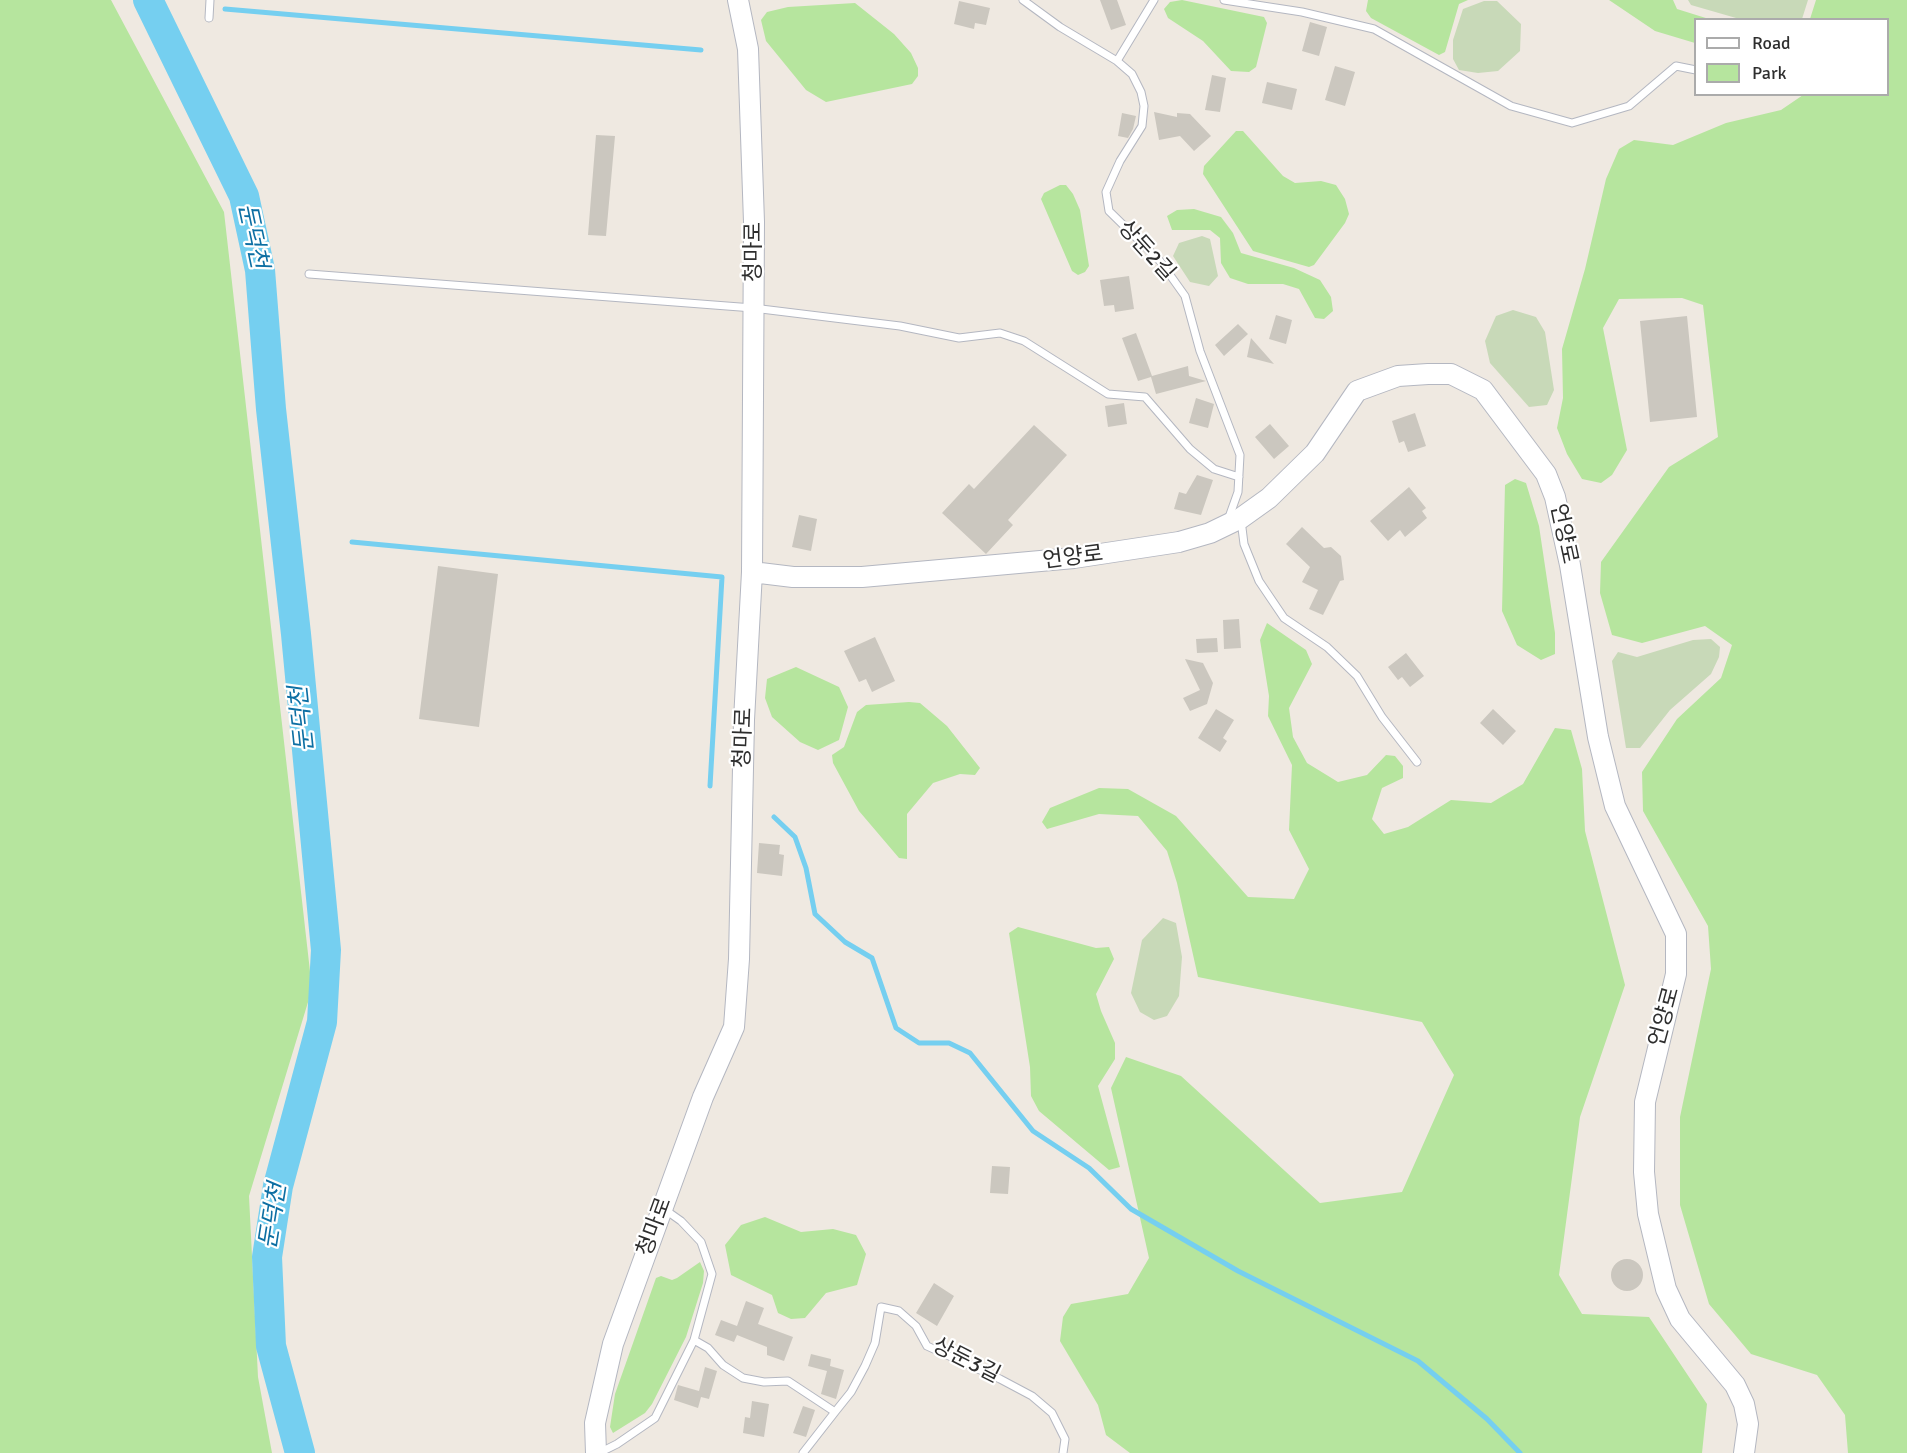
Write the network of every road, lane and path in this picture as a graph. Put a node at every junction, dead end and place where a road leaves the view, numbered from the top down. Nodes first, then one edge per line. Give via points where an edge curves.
1 (210, 0) edge
2 (738, 0) edge
3 (1023, 0) edge
4 (1154, 0) edge
5 (1224, 0) edge
6 (209, 18) dead end
7 (1117, 61) junction
8 (1694, 70) edge
9 (309, 274) dead end
10 (753, 308) junction
11 (1239, 477) junction
12 (1233, 521) junction
13 (752, 572) junction
14 (1417, 762) dead end
15 (662, 1208) junction
16 (694, 1340) junction
17 (835, 1412) junction
18 (597, 1453) edge
19 (803, 1453) edge
20 (1063, 1453) edge
21 (1744, 1453) edge

1 - 6 lane
2 - 10 street, 청마로 via 748,49
3 - 7 lane, 상둔2길
4 - 7 lane
5 - 8 lane via 1302,12 1374,29 1511,106 1572,123 1629,106 1676,66
7 - 11 lane, 상둔2길 via 1132,74 1144,106 1142,126 1106,192 1109,211 1160,261 1185,296 1200,351 1240,454
9 - 10 lane
10 - 11 lane via 900,326 958,338 1000,333 1024,341 1108,394 1145,397 1190,449 1214,469
10 - 13 street, 청마로
11 - 12 lane, 상둔2길
12 - 13 street, 언양로 via 1210,533 1149,549 961,570 862,578
12 - 14 lane via 1259,581 1284,618 1327,647 1357,676
12 - 21 street, 언양로 via 1269,498 1309,459 1357,391 1398,376 1451,374 1483,390 1546,474 1570,565 1598,737 1615,806 1676,934 1676,974 1645,1102 1648,1214 1666,1289 1680,1319 1735,1385 1744,1404 1748,1424
13 - 15 street, 청마로 via 734,1027
15 - 16 lane via 701,1242 712,1274
15 - 18 street, 청마로 via 613,1344 595,1423
16 - 17 lane via 743,1378 764,1383 788,1381
16 - 18 lane via 655,1418
17 - 19 lane
17 - 20 lane, 상둔3길 via 866,1366 875,1343 881,1307 899,1311 916,1326 927,1346 1032,1396 1052,1413 1065,1439

